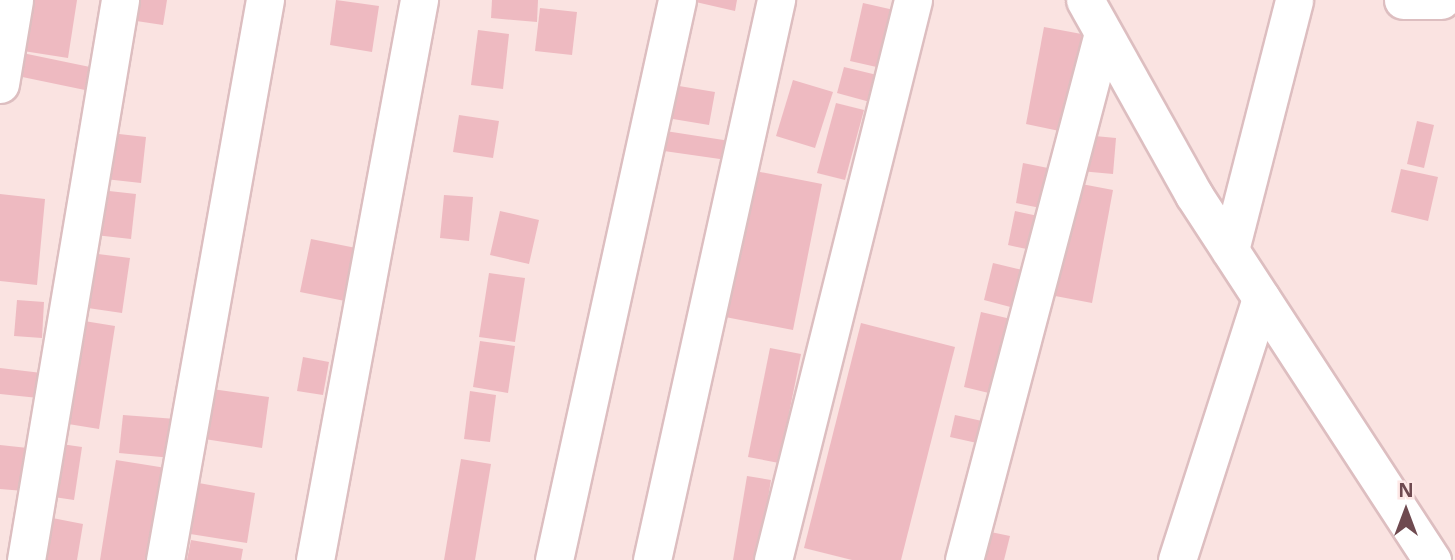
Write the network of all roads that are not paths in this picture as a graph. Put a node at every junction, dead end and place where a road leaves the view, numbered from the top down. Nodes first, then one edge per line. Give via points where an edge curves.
1 (14, 0) edge
2 (120, 0) edge
3 (265, 0) edge
4 (419, 0) edge
5 (677, 0) edge
6 (776, 0) edge
7 (913, 0) edge
8 (1085, 0) edge
9 (1294, 0) edge
10 (1403, 0) edge
11 (1441, 0) edge
12 (1103, 33) junction
13 (0, 84) edge
14 (1230, 250) junction
15 (1261, 298) junction
16 (26, 560) edge
17 (164, 560) edge
18 (315, 560) edge
19 (554, 560) edge
20 (652, 560) edge
21 (773, 560) edge
22 (964, 560) edge
23 (1178, 560) edge
24 (1432, 560) edge

1 - 13 street
2 - 16 street
3 - 17 street
4 - 18 street
5 - 19 street
6 - 20 street
7 - 21 street
8 - 12 street
9 - 14 street
10 - 11 street
12 - 14 street
12 - 22 street
14 - 15 street
15 - 23 street
15 - 24 street

